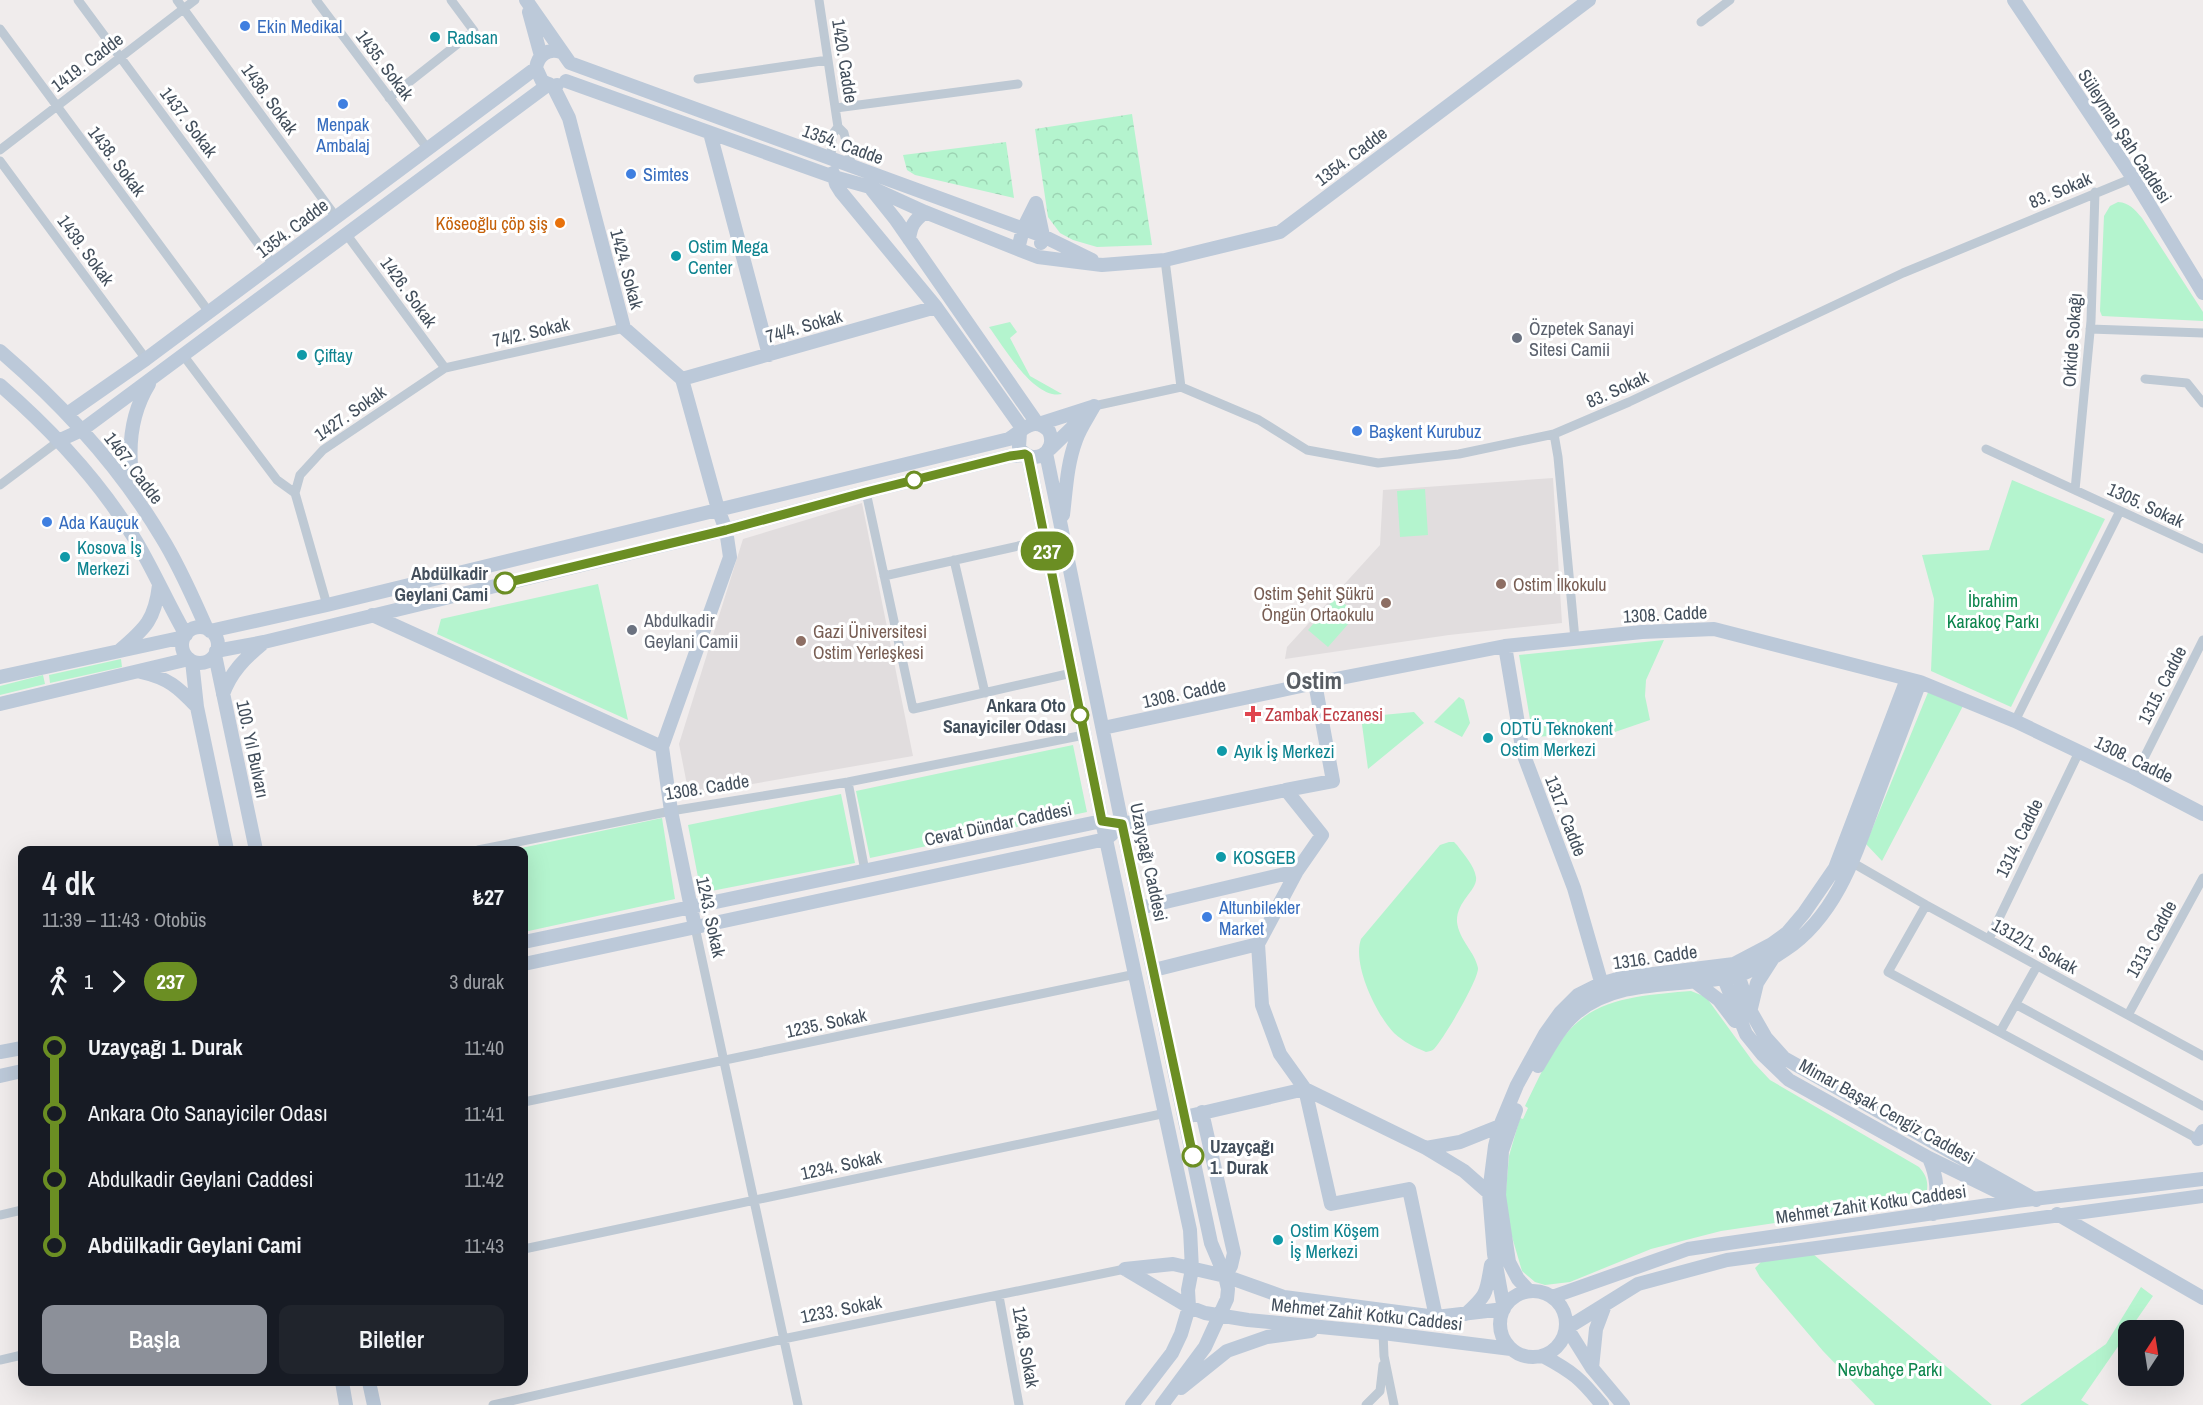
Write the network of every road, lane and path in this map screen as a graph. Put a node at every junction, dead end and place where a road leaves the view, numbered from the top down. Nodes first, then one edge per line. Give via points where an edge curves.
1 (78, 0) edge
2 (177, 0) edge
3 (195, 0) edge
4 (316, 0) edge
5 (451, 0) edge
6 (526, 0) edge
7 (819, 0) edge
8 (1589, 0) edge
9 (1730, 0) edge
10 (2014, 0) edge
11 (183, 9) junction
12 (1701, 22) dead end
13 (0, 28) edge
14 (120, 57) junction
15 (566, 57) junction
16 (828, 60) junction
17 (538, 62) junction
18 (698, 79) dead end
19 (558, 84) junction
20 (1018, 84) dead end
21 (389, 98) junction
22 (56, 106) junction
23 (836, 108) junction
24 (838, 127) junction
25 (710, 133) junction
26 (428, 149) junction
27 (0, 150) edge
28 (831, 159) junction
29 (0, 161) edge
30 (852, 167) junction
31 (834, 177) junction
32 (2133, 178) junction
33 (870, 188) junction
34 (2095, 192) junction
35 (925, 212) junction
36 (336, 217) junction
37 (1023, 229) junction
38 (347, 235) junction
39 (1043, 236) junction
40 (909, 239) junction
41 (1018, 249) junction
42 (1038, 257) junction
43 (1165, 260) junction
44 (273, 264) junction
45 (1102, 265) junction
46 (2203, 293) edge
47 (936, 307) junction
48 (209, 312) junction
49 (624, 328) junction
50 (2090, 329) junction
51 (2203, 333) edge
52 (0, 351) edge
53 (183, 355) junction
54 (768, 355) junction
55 (146, 359) junction
56 (445, 368) junction
57 (153, 377) junction
58 (682, 379) junction
59 (2145, 379) dead end
60 (0, 385) edge
61 (1181, 387) junction
62 (2203, 403) edge
63 (1094, 406) junction
64 (67, 414) junction
65 (1038, 424) junction
66 (82, 430) junction
67 (1021, 430) junction
68 (1554, 434) junction
69 (60, 440) junction
70 (1986, 449) dead end
71 (1048, 451) junction
72 (1027, 455) junction
73 (0, 485) edge
74 (2075, 490) junction
75 (866, 492) junction
76 (295, 493) junction
77 (136, 498) junction
78 (718, 509) junction
79 (2120, 511) junction
80 (726, 530) junction
81 (1062, 532) junction
82 (1045, 540) junction
83 (2203, 549) edge
84 (954, 560) junction
85 (884, 576) junction
86 (159, 585) junction
87 (327, 605) junction
88 (372, 615) junction
89 (332, 625) junction
90 (209, 630) junction
91 (185, 636) junction
92 (1575, 639) junction
93 (2203, 640) edge
94 (264, 642) junction
95 (1505, 646) junction
96 (119, 651) junction
97 (216, 653) junction
98 (190, 660) junction
99 (136, 671) junction
100 (1072, 673) junction
101 (0, 677) edge
102 (1913, 680) junction
103 (1315, 683) junction
104 (986, 693) junction
105 (223, 694) junction
106 (0, 704) edge
107 (197, 707) junction
108 (2015, 722) junction
109 (1102, 728) junction
110 (1084, 735) junction
111 (662, 747) junction
112 (2079, 752) junction
113 (2134, 778) junction
114 (848, 782) junction
115 (1286, 790) junction
116 (671, 811) junction
117 (2203, 814) edge
118 (1102, 821) junction
119 (1122, 824) junction
120 (1106, 839) junction
121 (226, 846) edge
122 (255, 846) edge
123 (498, 846) edge
124 (1852, 863) junction
125 (864, 871) junction
126 (1298, 871) junction
127 (2203, 878) edge
128 (1926, 906) junction
129 (690, 907) junction
130 (1140, 908) junction
131 (694, 927) junction
132 (1989, 939) junction
133 (528, 941) edge
134 (1258, 944) junction
135 (1774, 956) junction
136 (528, 963) edge
137 (2037, 966) junction
138 (1154, 970) junction
139 (1736, 970) junction
140 (1721, 972) junction
141 (1136, 974) junction
142 (1694, 981) junction
143 (1603, 990) junction
144 (2017, 1005) junction
145 (1750, 1010) junction
146 (2128, 1015) junction
147 (2000, 1032) junction
148 (1746, 1034) junction
149 (18, 1049) edge
150 (0, 1052) edge
151 (2203, 1056) edge
152 (722, 1062) junction
153 (18, 1072) edge
154 (0, 1076) edge
155 (1305, 1089) junction
156 (528, 1101) edge
157 (2203, 1106) edge
158 (1202, 1112) junction
159 (1166, 1113) junction
160 (1185, 1117) junction
161 (1500, 1126) junction
162 (2201, 1135) edge
163 (1426, 1148) junction
164 (1929, 1158) junction
165 (2203, 1179) edge
166 (1489, 1193) junction
167 (2203, 1196) edge
168 (2035, 1199) junction
169 (753, 1200) junction
170 (2016, 1201) junction
171 (2107, 1210) junction
172 (18, 1211) edge
173 (1933, 1214) junction
174 (0, 1215) edge
175 (2059, 1215) junction
176 (2096, 1237) junction
177 (528, 1248) edge
178 (1494, 1254) junction
179 (1125, 1269) junction
180 (1192, 1269) junction
181 (1225, 1276) junction
182 (1529, 1291) junction
183 (999, 1296) junction
184 (1552, 1297) junction
185 (2203, 1298) edge
186 (1605, 1305) junction
187 (1188, 1307) junction
188 (1504, 1309) junction
189 (1466, 1314) junction
190 (1219, 1315) junction
191 (1436, 1317) junction
192 (1332, 1327) junction
193 (1567, 1328) junction
194 (1383, 1333) junction
195 (783, 1339) junction
196 (1511, 1349) junction
197 (18, 1356) edge
198 (1384, 1356) junction
199 (1543, 1356) junction
200 (0, 1360) edge
201 (1592, 1368) junction
202 (343, 1386) edge
203 (370, 1386) edge
204 (1164, 1403) edge
205 (346, 1405) edge
206 (374, 1405) edge
207 (493, 1405) edge
208 (798, 1405) edge
209 (1019, 1405) edge
210 (1132, 1405) edge
211 (1366, 1405) edge
212 (1394, 1405) edge
213 (1602, 1405) edge
214 (1623, 1405) edge

1 - 14 street, 1437. Sokak
2 - 11 street, 1436. Sokak
3 - 11 street, 1419. Cadde
4 - 21 street, 1435. Sokak
5 - 21 street via 474,31
6 - 15 main road
6 - 17 main road
7 - 16 street, 1420. Cadde
8 - 43 main road, 1354. Cadde via 1280,232
9 - 12 street
10 - 32 main road, Süleyman Şah Caddesi
11 - 14 street, 1419. Cadde
11 - 36 street, 1436. Sokak
13 - 22 street, 1438. Sokak
14 - 22 street, 1419. Cadde
14 - 44 street, 1437. Sokak
15 - 17 main road, 1354. Cadde via 548,51
15 - 19 main road via 570,73
15 - 28 main road, 1354. Cadde
16 - 18 street
16 - 23 street, 1420. Cadde
17 - 19 main road via 542,81
17 - 26 main road, 1354. Cadde
19 - 25 main road, 1354. Cadde
19 - 38 main road, 1354. Cadde
19 - 49 main road, 1424. Sokak
20 - 23 street
21 - 26 street, 1435. Sokak
22 - 27 street, 1419. Cadde
22 - 48 street, 1438. Sokak
23 - 24 street, 1420. Cadde
24 - 28 street, 1420. Cadde via 832,135
24 - 30 street, 1420. Cadde
25 - 31 main road, 1354. Cadde
25 - 54 main road
26 - 36 main road, 1354. Cadde
28 - 30 main road, 1354. Cadde
28 - 31 main road
29 - 55 street, 1439. Sokak
30 - 33 main road
30 - 37 main road, 1354. Cadde
31 - 33 main road, 1354. Cadde
31 - 47 main road via 841,192
32 - 34 street, 83. Sokak
32 - 46 main road, Süleyman Şah Caddesi
33 - 35 main road, 1354. Cadde
33 - 40 main road
34 - 50 street, Orkide Sokağı
34 - 68 street, 83. Sokak via 1902,273
35 - 40 main road via 911,226
35 - 41 main road, 1354. Cadde
36 - 44 main road, 1354. Cadde
37 - 39 main road, 1354. Cadde
37 - 39 main road via 1036,203
37 - 41 main road
38 - 53 main road, 1354. Cadde
38 - 56 street, 1426. Sokak
39 - 42 main road
39 - 45 main road, 1354. Cadde
40 - 65 main road
41 - 42 main road, 1354. Cadde
42 - 45 main road, 1354. Cadde
43 - 45 main road, 1354. Cadde
43 - 61 street
44 - 48 main road, 1354. Cadde
47 - 54 main road, 74/4. Sokak
47 - 67 main road
48 - 55 main road, 1354. Cadde
49 - 56 street, 74/2. Sokak
49 - 58 main road, 1424. Sokak
50 - 51 street
50 - 74 street, Orkide Sokağı
52 - 64 main road, 1467. Cadde
53 - 57 main road, 1354. Cadde
53 - 76 street via 277,480
54 - 58 main road, 74/4. Sokak
55 - 64 main road, 1354. Cadde
56 - 76 street, 1427. Sokak via 323,450 300,475
57 - 66 main road, 1354. Cadde
57 - 77 main road via 135,414 130,442
58 - 78 main road
59 - 62 street via 2187,383
60 - 69 main road
61 - 63 street
61 - 68 street, 83. Sokak via 1259,420 1307,450 1378,463 1459,454
63 - 65 main road
63 - 71 main road
63 - 81 main road via 1071,456
64 - 66 main road, 1467. Cadde
64 - 69 main road
65 - 67 main road
65 - 71 main road via 1049,431 1052,443
66 - 69 main road, 1354. Cadde
66 - 77 main road, 1467. Cadde
67 - 72 main road via 1019,447
67 - 78 main road via 1009,439
68 - 92 street
69 - 73 street
69 - 86 main road via 136,541
70 - 74 street, 1305. Sokak
71 - 72 main road via 1035,458
71 - 81 main road, Uzayçağı Caddesi
72 - 75 main road
72 - 82 main road, Uzayçağı Caddesi
74 - 79 street, 1305. Sokak
75 - 80 main road
75 - 85 street
76 - 87 street
77 - 90 main road, 1467. Cadde via 163,539
78 - 80 main road
78 - 87 main road
79 - 83 street, 1305. Sokak
79 - 108 street
80 - 88 main road
80 - 111 main road via 730,557
81 - 109 main road, Uzayçağı Caddesi
82 - 84 street
82 - 100 main road, Uzayçağı Caddesi
84 - 85 street
84 - 104 street
85 - 104 street via 913,709
86 - 91 main road
86 - 96 main road via 152,617
87 - 89 main road
87 - 90 main road
88 - 89 main road
88 - 111 main road
89 - 94 main road
90 - 91 main road via 197,628
90 - 97 main road via 216,638
91 - 96 main road
91 - 98 main road via 183,651
92 - 95 main road, 1308. Cadde
92 - 102 main road, 1308. Cadde via 1714,629
93 - 113 street, 1315. Cadde
94 - 97 main road
94 - 105 main road via 236,668
95 - 103 main road, 1308. Cadde
95 - 143 main road, 1317. Cadde via 1523,753 1574,888
96 - 101 main road
97 - 98 main road via 206,662
97 - 105 main road, 100. Yıl Bulvarı
98 - 99 main road
98 - 107 main road
99 - 106 main road
99 - 107 main road via 171,682
100 - 104 street
100 - 110 main road, Uzayçağı Caddesi
102 - 108 main road, 1308. Cadde
102 - 124 main road, 1316. Cadde
102 - 139 main road, 1316. Cadde via 1835,868 1787,933
103 - 109 main road, 1308. Cadde
103 - 115 main road via 1333,781
105 - 122 main road, 100. Yıl Bulvarı
107 - 121 main road
108 - 112 main road, 1308. Cadde
109 - 119 main road, Uzayçağı Caddesi
110 - 114 street, 1308. Cadde
110 - 118 main road, Uzayçağı Caddesi
111 - 116 main road, 1243. Sokak
112 - 113 main road, 1308. Cadde
112 - 132 street, 1314. Cadde
113 - 117 main road, 1308. Cadde
114 - 116 street, 1308. Cadde
114 - 125 street
115 - 119 main road
115 - 126 main road via 1322,835
116 - 123 street, 1308. Cadde
116 - 129 main road, 1243. Sokak
118 - 119 main road, Cevat Dündar Caddesi
118 - 120 main road, Uzayçağı Caddesi
118 - 125 main road, Cevat Dündar Caddesi
119 - 120 main road
119 - 130 main road, Uzayçağı Caddesi
120 - 131 main road, Cevat Dündar Caddesi
120 - 141 main road, Uzayçağı Caddesi
124 - 128 street, 1312/1. Sokak
124 - 135 main road, 1316. Cadde via 1827,909
125 - 129 main road, Cevat Dündar Caddesi
126 - 130 main road
126 - 134 main road
127 - 146 street, 1313. Cadde
128 - 132 street, 1312/1. Sokak
128 - 147 street via 1888,972
129 - 131 main road, 1243. Sokak
129 - 133 main road, Cevat Dündar Caddesi
130 - 138 main road, Uzayçağı Caddesi
131 - 136 main road, Cevat Dündar Caddesi
131 - 152 street, 1243. Sokak
132 - 137 street, 1312/1. Sokak
134 - 138 main road
134 - 155 main road via 1262,1005 1280,1054
135 - 139 main road, 1316. Cadde
135 - 145 main road via 1757,983
137 - 144 street
137 - 146 street, 1312/1. Sokak
138 - 160 main road, Uzayçağı Caddesi
139 - 140 main road, 1316. Cadde
139 - 145 main road, Mimar Başak Cengiz Caddesi
140 - 142 main road, 1316. Cadde
140 - 143 main road, 1316. Cadde via 1621,978
140 - 148 main road, Mimar Başak Cengiz Caddesi
141 - 152 street, 1235. Sokak
141 - 159 main road, Uzayçağı Caddesi
142 - 143 main road, 1316. Cadde
142 - 148 main road via 1719,999
143 - 161 main road, 1316. Cadde via 1578,995 1555,1020 1517,1085
143 - 182 main road, 1316. Cadde via 1559,1032 1528,1083 1502,1151 1499,1195 1509,1262
144 - 147 street
144 - 157 street
145 - 168 main road, Mimar Başak Cengiz Caddesi via 1766,1038 1784,1058
146 - 151 street, 1312/1. Sokak
147 - 162 street
148 - 164 main road, Mimar Başak Cengiz Caddesi via 1789,1080
149 - 150 main road
152 - 156 street, 1235. Sokak
152 - 169 street, 1243. Sokak
153 - 154 main road
155 - 158 main road
155 - 163 main road
155 - 191 main road via 1331,1204 1409,1189
158 - 160 main road
158 - 181 main road via 1234,1253
159 - 169 street, 1234. Sokak
159 - 180 main road, Uzayçağı Caddesi via 1190,1230
160 - 181 main road, Uzayçağı Caddesi via 1211,1243
161 - 163 main road via 1460,1142
161 - 166 main road, 1316. Cadde
163 - 166 main road via 1464,1171
164 - 170 main road, Mimar Başak Cengiz Caddesi
164 - 173 main road via 1938,1186
165 - 168 main road, Mehmet Zahit Kotku Caddesi
166 - 178 main road, 1316. Cadde
167 - 171 main road, Mehmet Zahit Kotku Caddesi
168 - 170 main road, Mehmet Zahit Kotku Caddesi
168 - 175 main road, Mimar Başak Cengiz Caddesi
169 - 177 street, 1234. Sokak
169 - 195 street, 1243. Sokak
170 - 173 main road, Mehmet Zahit Kotku Caddesi
170 - 175 main road, Mimar Başak Cengiz Caddesi
171 - 175 main road, Mehmet Zahit Kotku Caddesi
171 - 176 main road via 2098,1218
172 - 174 street
173 - 184 main road, Mehmet Zahit Kotku Caddesi via 1688,1249
175 - 176 main road, Mimar Başak Cengiz Caddesi
175 - 186 main road, Mehmet Zahit Kotku Caddesi via 1727,1260 1638,1284
176 - 185 main road, Mimar Başak Cengiz Caddesi
178 - 188 main road, 1316. Cadde
178 - 189 main road via 1488,1290
179 - 180 main road, Mehmet Zahit Kotku Caddesi via 1173,1264
179 - 183 street, 1233. Sokak
179 - 187 main road
180 - 181 main road, Mehmet Zahit Kotku Caddesi
180 - 187 main road, Uzayçağı Caddesi
181 - 190 main road via 1227,1299
181 - 191 main road, Mehmet Zahit Kotku Caddesi via 1284,1297
182 - 184 main road
182 - 188 main road via 1514,1297
183 - 195 street, 1233. Sokak
183 - 209 street, 1248. Sokak
184 - 193 main road via 1564,1310
186 - 193 main road, Mehmet Zahit Kotku Caddesi
186 - 201 main road via 1596,1329
187 - 190 main road, Mehmet Zahit Kotku Caddesi
187 - 210 main road via 1172,1353
188 - 189 main road, Mehmet Zahit Kotku Caddesi
188 - 196 main road via 1500,1330
189 - 191 main road, Mehmet Zahit Kotku Caddesi
190 - 192 main road, Mehmet Zahit Kotku Caddesi
190 - 204 main road via 1205,1347
192 - 194 main road, Mehmet Zahit Kotku Caddesi
192 - 204 main road via 1267,1337 1227,1351
193 - 199 main road via 1559,1346
193 - 201 main road
194 - 196 main road, Mehmet Zahit Kotku Caddesi
194 - 198 street
195 - 207 street, 1233. Sokak
195 - 208 street, 1243. Sokak
196 - 199 main road via 1526,1357
197 - 200 street
198 - 211 street via 1380,1391
198 - 212 street
199 - 213 main road via 1569,1370
201 - 214 main road
202 - 205 main road
203 - 206 main road

